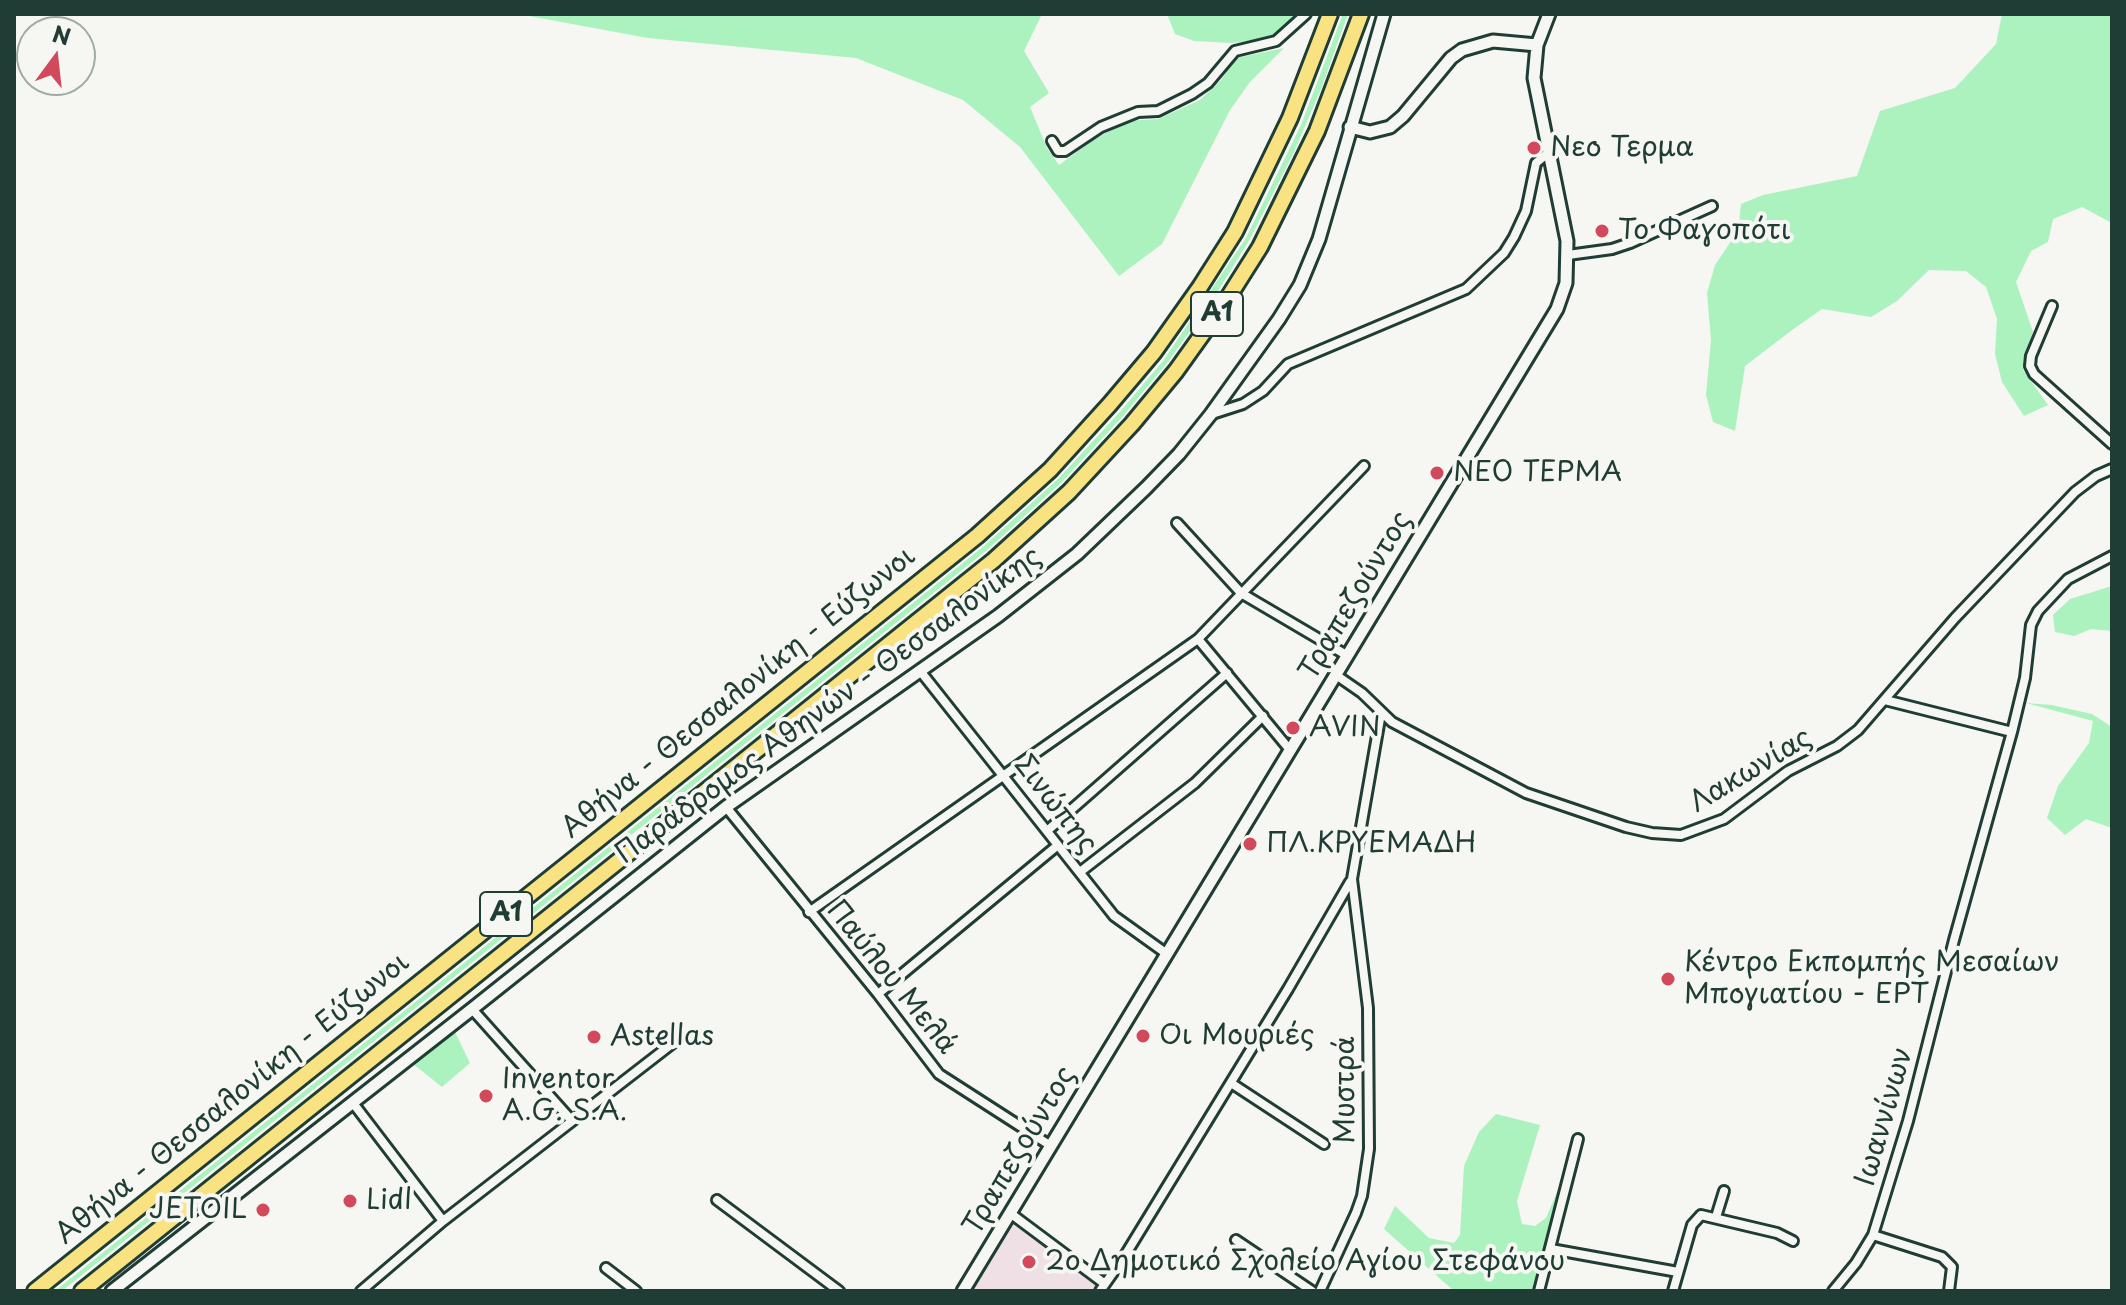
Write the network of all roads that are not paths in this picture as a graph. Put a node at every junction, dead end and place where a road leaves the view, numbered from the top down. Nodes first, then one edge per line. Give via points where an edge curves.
1 (1306, 14) edge
2 (1330, 14) edge
3 (1361, 14) edge
4 (1384, 14) edge
5 (1549, 14) edge
6 (1537, 45) junction
7 (1350, 127) junction
8 (1052, 141) dead end
9 (1548, 153) junction
10 (1712, 206) dead end
11 (1568, 255) junction
12 (2052, 306) dead end
13 (1211, 414) junction
14 (2112, 444) edge
15 (1364, 466) dead end
16 (2112, 469) edge
17 (1177, 523) dead end
18 (2112, 556) edge
19 (1241, 593) junction
20 (1198, 639) junction
21 (1348, 656) junction
22 (921, 672) junction
23 (1227, 673) junction
24 (1336, 675) junction
25 (1885, 700) junction
26 (1381, 713) junction
27 (1263, 716) junction
28 (2012, 732) junction
29 (1290, 750) junction
30 (1003, 775) junction
31 (726, 807) junction
32 (1047, 831) junction
33 (1058, 845) junction
34 (1080, 872) junction
35 (1352, 879) junction
36 (809, 912) junction
37 (1167, 954) junction
38 (878, 994) junction
39 (472, 1009) junction
40 (673, 1043) dead end
41 (1231, 1083) junction
42 (353, 1103) junction
43 (572, 1121) junction
44 (1578, 1139) dead end
45 (1324, 1144) dead end
46 (1051, 1146) junction
47 (1724, 1191) dead end
48 (717, 1200) dead end
49 (1010, 1213) junction
50 (1716, 1217) junction
51 (443, 1221) junction
52 (1873, 1235) junction
53 (1236, 1240) dead end
54 (1793, 1241) dead end
55 (1551, 1249) junction
56 (606, 1268) dead end
57 (1678, 1272) junction
58 (1102, 1287) edge
59 (119, 1289) edge
60 (35, 1291) edge
61 (82, 1291) edge
62 (361, 1291) edge
63 (636, 1291) edge
64 (839, 1291) edge
65 (963, 1291) edge
66 (1312, 1291) edge
67 (1320, 1291) edge
68 (1539, 1291) edge
69 (1673, 1291) edge
70 (1833, 1291) edge
71 (1949, 1291) edge

1 - 8 street via 1276,41 1235,51 1208,83 1158,111 1111,123 1065,151 1058,151
2 - 60 highway, Αθήνα - Θεσσαλονίκη - Εύζωνοι / Α1 via 1290,118 1224,250 1154,352 1050,470 977,536
3 - 61 highway, Αθήνα - Θεσσαλονίκη - Εύζωνοι / Α1 via 1317,131 1249,266 1176,371 1069,492 994,560
4 - 7 main road, Παράδρομος Αθηνών - Θεσσαλονίκης
5 - 6 main road, Τραπεζούντος
6 - 7 main road via 1493,41 1462,50 1390,127 1370,132
6 - 9 main road, Τραπεζούντος via 1534,78
7 - 13 main road, Παράδρομος Αθηνών - Θεσσαλονίκης via 1307,270
9 - 11 main road, Τραπεζούντος
9 - 13 street via 1536,163 1526,211 1514,237 1466,289 1288,364 1243,404
10 - 11 street via 1630,243
11 - 21 main road, Τραπεζούντος via 1566,283 1550,322
12 - 14 street via 2030,366
13 - 22 main road, Παράδρομος Αθηνών - Θεσσαλονίκης via 1179,454 1077,554
15 - 19 street
16 - 25 street, Λακωνίας via 2075,492
17 - 19 street
18 - 28 street, Ιωαννίνων via 2068,579 2038,611
19 - 20 street
19 - 21 street
20 - 23 street
20 - 30 street
21 - 24 main road, Τραπεζούντος
22 - 30 street, Σινώπης
22 - 31 main road, Παράδρομος Αθηνών - Θεσσαλονίκης
23 - 27 street
23 - 32 street
24 - 26 street, Λακωνίας
24 - 29 main road, Τραπεζούντος
25 - 26 street, Λακωνίας via 1837,746 1788,771 1724,819 1670,835 1593,818 1526,793
25 - 28 street
26 - 35 street
27 - 29 street
27 - 34 street via 1195,783
28 - 52 street, Ιωαννίνων
29 - 37 main road, Τραπεζούντος
30 - 32 street, Σινώπης
30 - 36 street
31 - 36 street, Παύλου Μελά
31 - 39 main road, Παράδρομος Αθηνών - Θεσσαλονίκης
32 - 33 street, Σινώπης
33 - 34 street, Σινώπης
33 - 38 street
34 - 37 street, Σινώπης via 1114,916
35 - 41 street
35 - 67 street, Μυστρά via 1368,1008 1369,1149 1359,1205
36 - 38 street, Παύλου Μελά
37 - 46 main road, Τραπεζούντος
38 - 46 street, Παύλου Μελά via 939,1074
39 - 42 main road, Παράδρομος Αθηνών - Θεσσαλονίκης
39 - 43 street
40 - 43 street
41 - 45 street
41 - 58 street
42 - 51 street
42 - 59 main road, Παράδρομος Αθηνών - Θεσσαλονίκης
43 - 51 street
44 - 55 street
46 - 49 main road, Τραπεζούντος
47 - 50 street
48 - 64 street
49 - 58 street
49 - 65 main road, Τραπεζούντος
50 - 54 street
50 - 57 street via 1696,1218
51 - 62 street
52 - 70 street, Ιωαννίνων
52 - 71 street via 1942,1257 1952,1267
53 - 66 street
55 - 57 street
55 - 68 street
56 - 63 street
57 - 69 street

